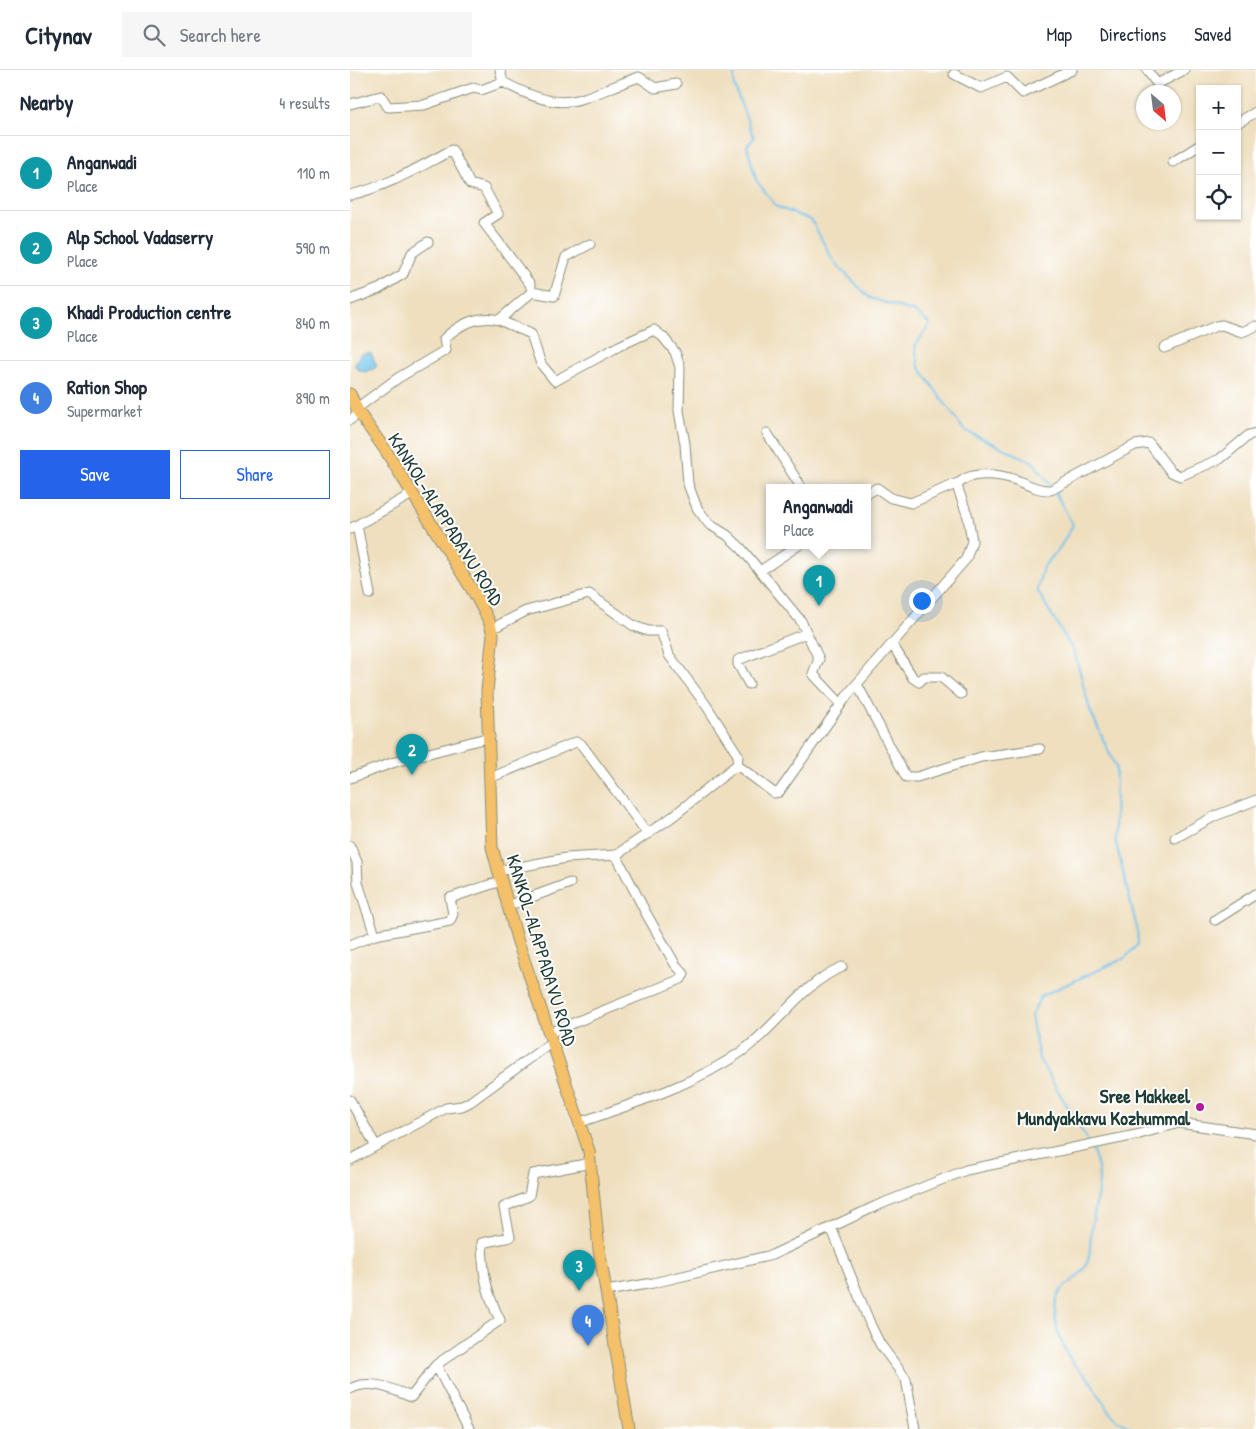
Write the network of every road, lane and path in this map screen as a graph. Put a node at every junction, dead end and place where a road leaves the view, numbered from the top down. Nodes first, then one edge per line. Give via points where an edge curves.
1 (500, 70) edge
2 (1072, 70) edge
3 (1147, 70) edge
4 (1184, 70) edge
5 (954, 74) dead end
6 (503, 82) junction
7 (676, 84) dead end
8 (350, 104) edge
9 (1256, 112) edge
10 (1241, 121) edge
11 (1196, 148) edge
12 (1173, 162) dead end
13 (350, 195) edge
14 (428, 242) dead end
15 (590, 244) dead end
16 (532, 292) junction
17 (350, 300) edge
18 (500, 320) junction
19 (1256, 326) edge
20 (1164, 348) dead end
21 (350, 394) edge
22 (355, 414) edge
23 (1256, 432) edge
24 (767, 433) dead end
25 (958, 483) junction
26 (799, 484) edge
27 (871, 491) edge
28 (412, 494) junction
29 (353, 527) edge
30 (793, 549) edge
31 (760, 571) junction
32 (370, 594) dead end
33 (491, 629) junction
34 (807, 633) junction
35 (892, 644) junction
36 (749, 684) dead end
37 (857, 684) junction
38 (961, 694) dead end
39 (841, 704) junction
40 (490, 736) junction
41 (1040, 749) dead end
42 (737, 767) junction
43 (350, 778) edge
44 (490, 778) junction
45 (1256, 800) edge
46 (648, 834) junction
47 (1175, 838) dead end
48 (350, 846) edge
49 (616, 855) junction
50 (499, 876) junction
51 (570, 883) dead end
52 (1256, 894) edge
53 (507, 906) junction
54 (1215, 920) dead end
55 (375, 935) junction
56 (350, 945) edge
57 (842, 967) dead end
58 (550, 1037) junction
59 (350, 1100) edge
60 (580, 1122) junction
61 (1256, 1134) edge
62 (376, 1146) junction
63 (350, 1160) edge
64 (591, 1164) junction
65 (831, 1227) junction
66 (606, 1291) junction
67 (436, 1365) junction
68 (350, 1390) edge
69 (469, 1429) edge
70 (629, 1429) edge
71 (915, 1429) edge

1 - 6 street
2 - 5 street via 1023,93 1007,77 981,88
3 - 4 street via 1157,84
6 - 7 street via 525,94 564,103 584,99 639,77 655,88
6 - 8 street via 481,90 473,88 424,105 388,107 381,96
9 - 10 street
11 - 12 street
13 - 16 street via 403,175 452,150 470,184 484,188 498,214 484,223 530,284
14 - 17 street via 412,253 403,274 397,279
15 - 16 street via 566,257 554,296
16 - 18 street
18 - 22 street via 485,317 451,332 444,339 446,350 398,378
18 - 31 street via 531,334 542,364 555,381 654,330 663,337 680,367 679,411 688,484 697,508 709,524 728,535
19 - 20 street via 1242,332 1216,326
21 - 22 main road, KANKOL-ALAPPADAVU ROAD
22 - 28 main road, KANKOL-ALAPPADAVU ROAD via 386,451
23 - 25 street via 1220,459 1180,476 1171,472 1149,443 1140,443 1053,489 977,474 964,477
24 - 26 street
25 - 27 street via 911,503 891,498 877,488
25 - 35 street via 956,486 968,517 972,541 966,559
28 - 29 street
28 - 33 main road, KANKOL-ALAPPADAVU ROAD via 476,596
29 - 32 street
30 - 31 street
31 - 34 street via 802,621
33 - 40 main road, KANKOL-ALAPPADAVU ROAD via 487,691
33 - 42 street via 526,611 589,594 634,626 660,631 669,655 738,755
34 - 36 street via 738,660
34 - 39 street via 819,658 813,674
35 - 37 street
35 - 38 street via 913,678 919,682 924,677 941,677
37 - 39 street
37 - 41 street via 906,777 917,777 982,757
39 - 42 street via 779,792 774,793
40 - 43 street
40 - 44 main road, KANKOL-ALAPPADAVU ROAD
42 - 46 street
44 - 46 street via 576,742 581,744
44 - 50 main road, KANKOL-ALAPPADAVU ROAD via 492,847
45 - 47 street via 1215,816
46 - 49 street
48 - 55 street
49 - 50 street via 566,858
49 - 58 street via 647,915 684,974 681,979
50 - 53 main road, KANKOL-ALAPPADAVU ROAD
50 - 55 street via 450,898 453,914 450,921
51 - 53 street
52 - 54 street
53 - 58 main road, KANKOL-ALAPPADAVU ROAD
55 - 56 street
57 - 60 street via 817,980 741,1051 685,1083
58 - 60 main road, KANKOL-ALAPPADAVU ROAD
58 - 62 street via 470,1102 446,1108
59 - 62 street
60 - 64 main road, KANKOL-ALAPPADAVU ROAD
61 - 65 street via 1179,1123 966,1170
62 - 63 street
64 - 66 main road, KANKOL-ALAPPADAVU ROAD
64 - 67 street via 533,1174 529,1196 504,1207 510,1237 482,1243 483,1275 489,1298 500,1320
65 - 66 street via 772,1255
65 - 71 street via 871,1326 906,1379
66 - 70 main road, KANKOL-ALAPPADAVU ROAD
67 - 68 street via 411,1397 386,1386 357,1385
67 - 69 street

